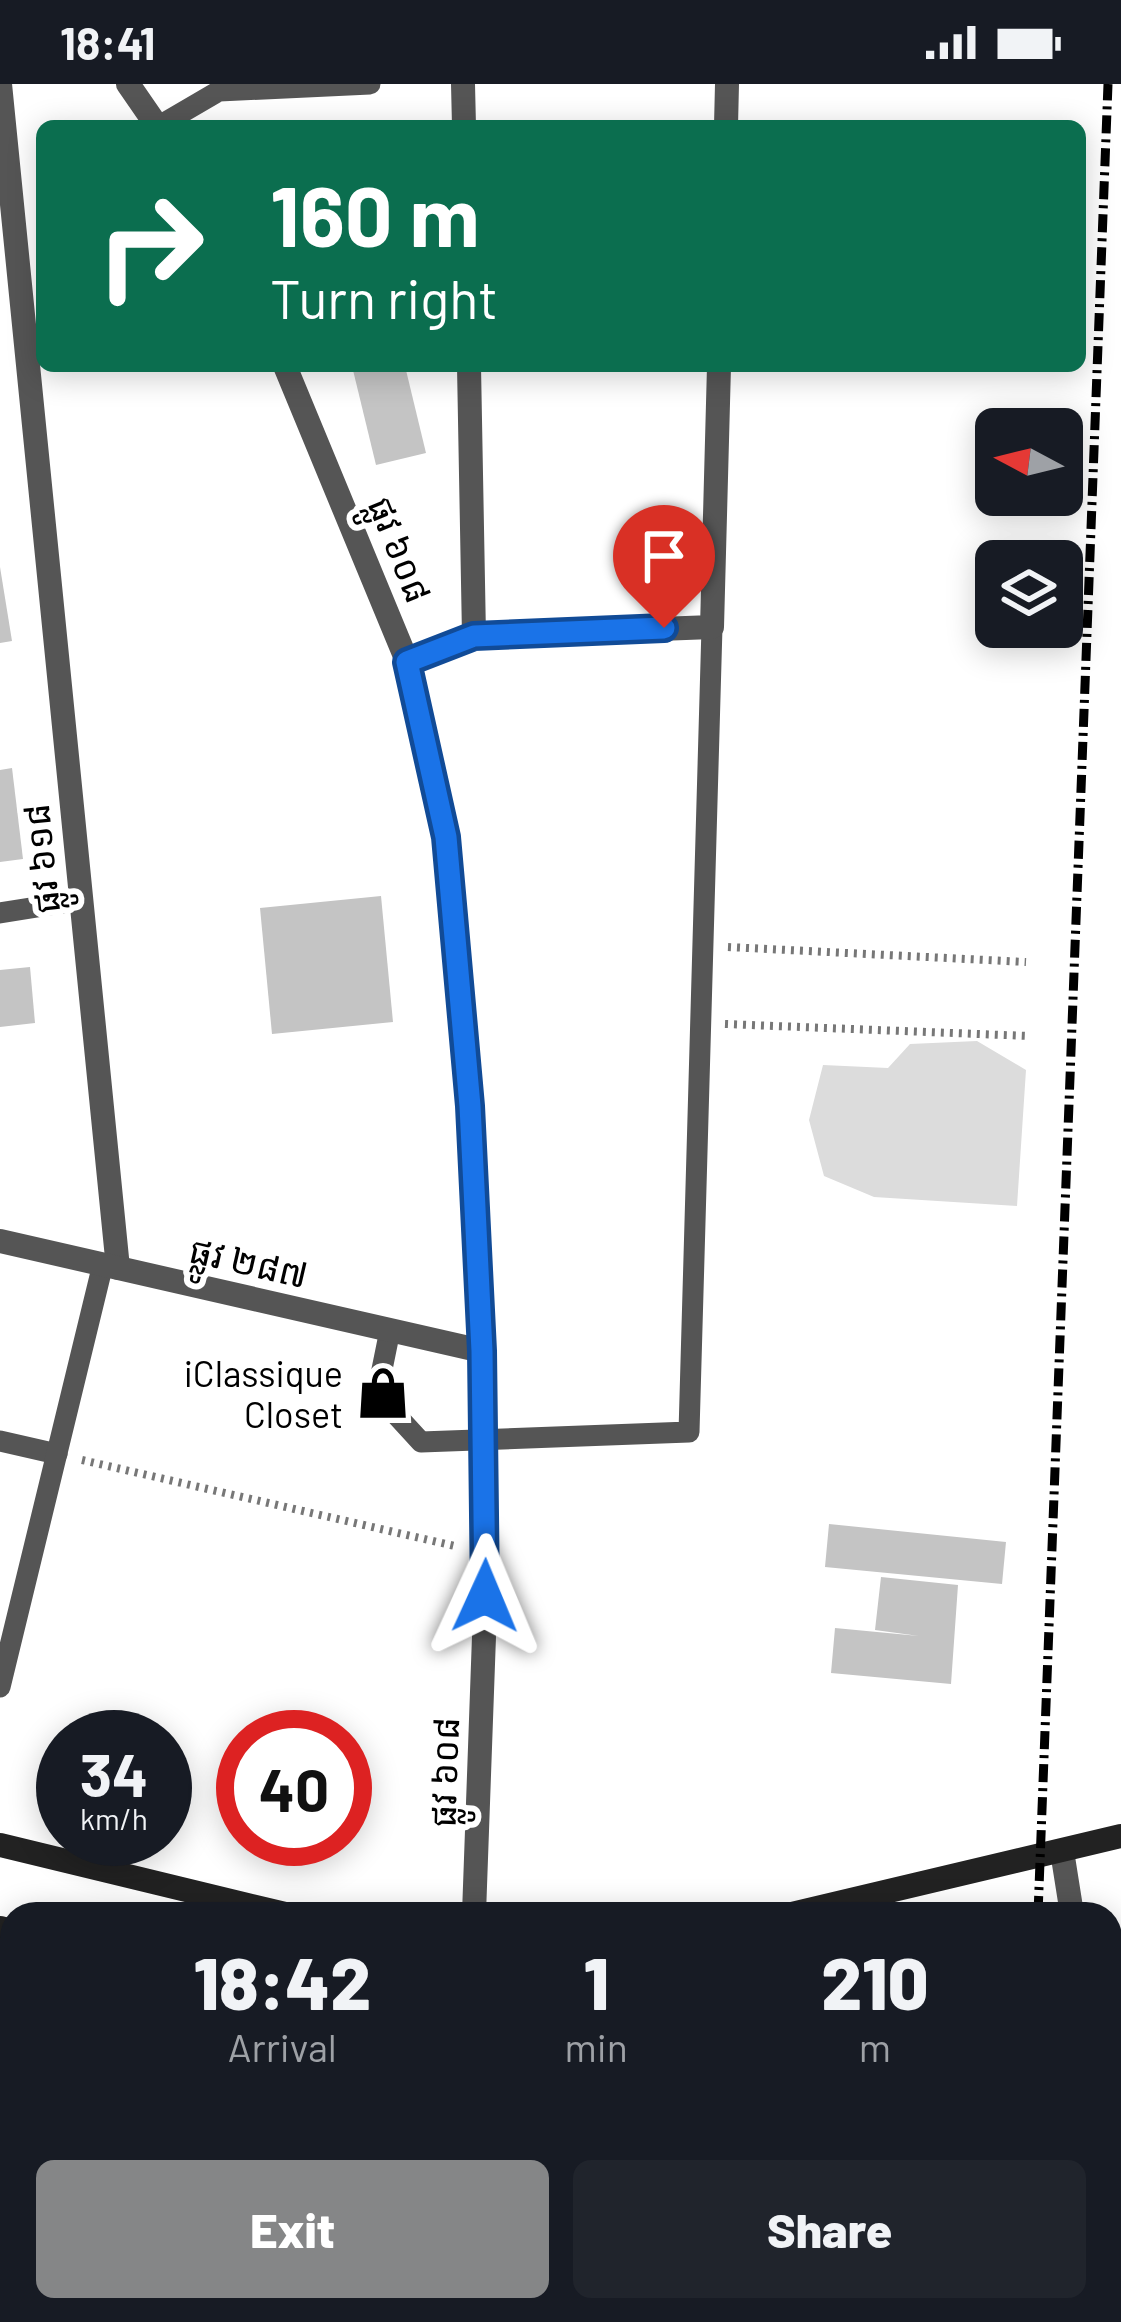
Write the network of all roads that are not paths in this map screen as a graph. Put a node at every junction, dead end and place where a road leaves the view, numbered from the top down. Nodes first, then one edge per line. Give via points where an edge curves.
1 (0, 84) edge
2 (128, 84) edge
3 (370, 84) edge
4 (463, 84) edge
5 (727, 84) edge
6 (154, 120) edge
7 (168, 120) edge
8 (464, 120) edge
9 (726, 120) edge
10 (288, 372) edge
11 (469, 372) edge
12 (719, 372) edge
13 (712, 627) junction
14 (474, 636) junction
15 (407, 662) junction
16 (81, 900) junction
17 (0, 913) edge
18 (0, 1241) edge
19 (111, 1266) junction
20 (390, 1330) junction
21 (482, 1351) junction
22 (484, 1440) junction
23 (0, 1441) edge
24 (57, 1454) junction
25 (0, 1687) edge
26 (1121, 1836) edge
27 (0, 1845) edge
28 (1062, 1851) junction
29 (235, 1902) edge
30 (474, 1902) edge
31 (843, 1902) edge
32 (1070, 1902) edge

1 - 16 street, ផ្លូវ ៦១៨
2 - 6 street
3 - 7 lane via 219,91
4 - 8 street
5 - 9 street
10 - 15 street, ផ្លូវ ៦០៨
11 - 14 street
12 - 13 street
13 - 14 street
13 - 22 lane via 689,1432
14 - 15 street
15 - 21 street, ផ្លូវ ៦០៨ via 446,837
16 - 17 lane
16 - 19 street, ផ្លូវ ៦១៨
18 - 19 street, ផ្លូវ ២៨៧
19 - 20 street, ផ្លូវ ២៨៧
19 - 24 lane
20 - 21 street, ផ្លូវ ២៨៧
20 - 22 lane via 377,1394 421,1442
21 - 22 street, ផ្លូវ ៦០៨
22 - 30 street, ផ្លូវ ៦០៨
23 - 24 lane
24 - 25 lane
26 - 28 main road
27 - 29 main road
28 - 31 main road
28 - 32 street

